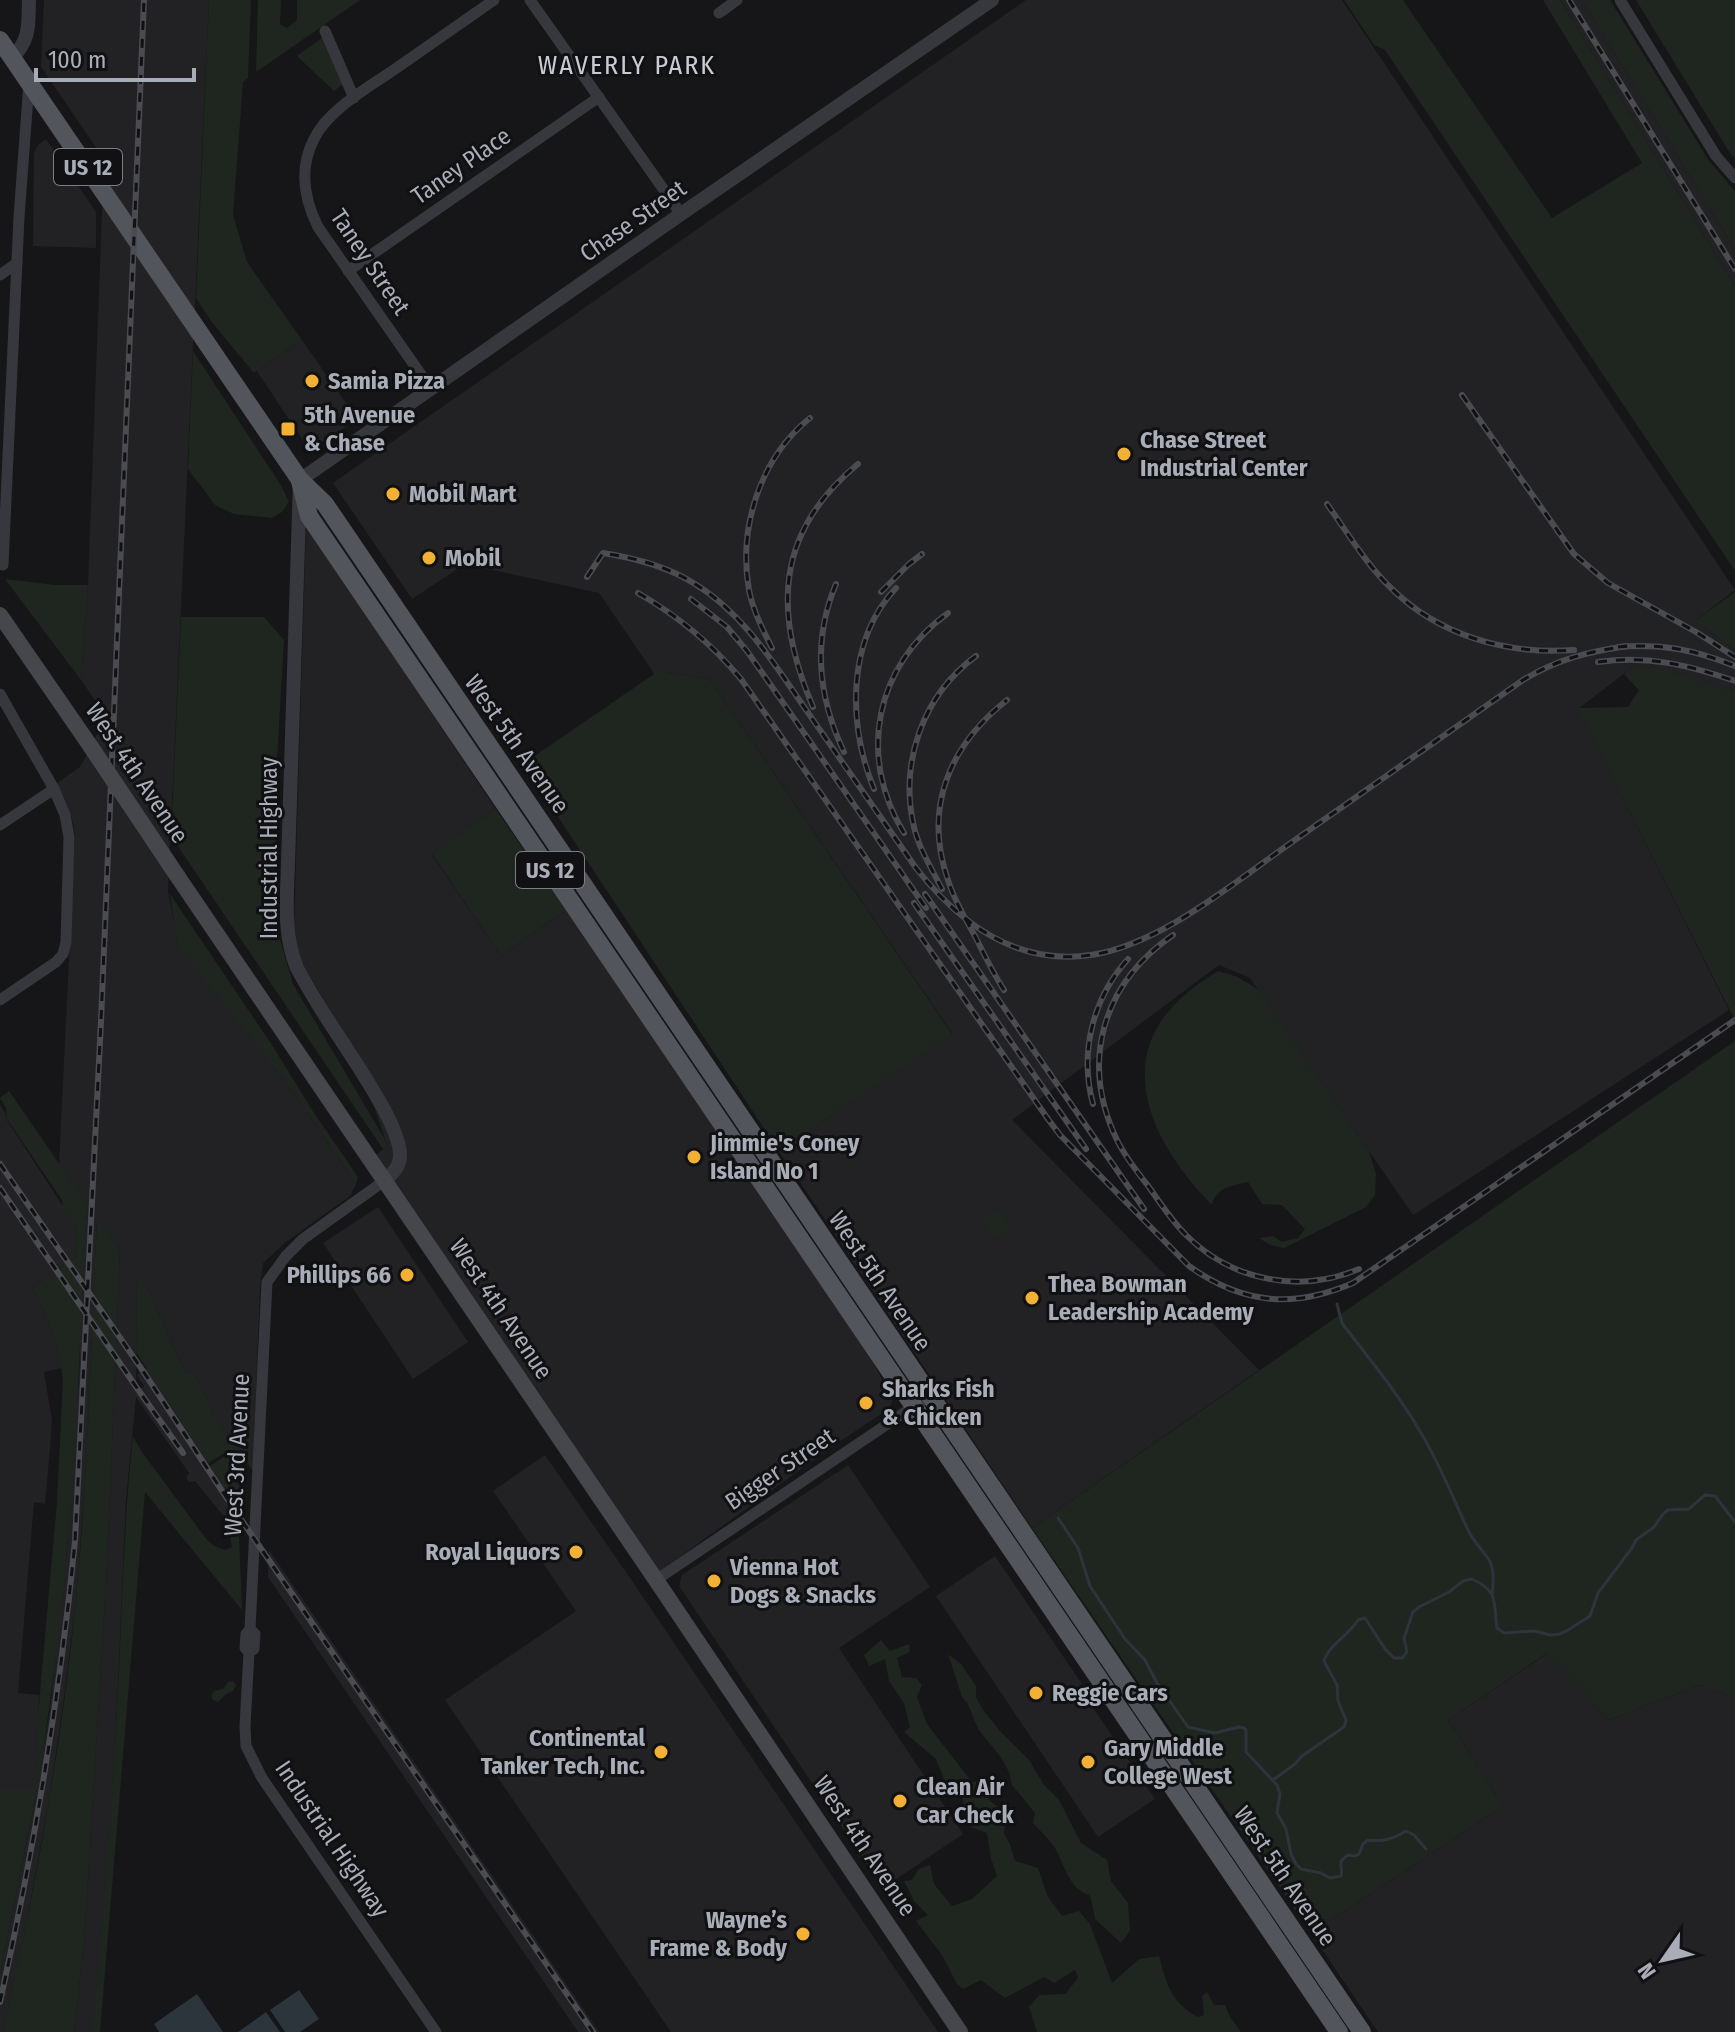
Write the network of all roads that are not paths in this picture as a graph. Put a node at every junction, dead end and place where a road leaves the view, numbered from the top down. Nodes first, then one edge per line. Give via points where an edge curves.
1 (29, 0) edge
2 (494, 0) edge
3 (530, 0) edge
4 (737, 0) edge
5 (992, 0) edge
6 (1620, 0) edge
7 (719, 13) dead end
8 (325, 31) dead end
9 (0, 40) edge
10 (6, 62) edge
11 (29, 82) junction
12 (599, 97) junction
13 (354, 98) junction
14 (1735, 178) edge
15 (681, 214) junction
16 (17, 263) junction
17 (348, 271) junction
18 (0, 275) edge
19 (431, 389) junction
20 (300, 480) junction
21 (3, 565) dead end
22 (0, 615) edge
23 (432, 680) junction
24 (0, 694) edge
25 (54, 789) junction
26 (0, 825) edge
27 (594, 900) junction
28 (578, 911) junction
29 (0, 1000) edge
30 (384, 1181) junction
31 (818, 1249) junction
32 (922, 1401) junction
33 (656, 1580) junction
34 (250, 1629) joint
35 (1225, 1847) junction
36 (436, 2032) edge
37 (960, 2032) edge
38 (1339, 2032) edge
39 (1362, 2032) edge

1 - 10 street via 28,35
2 - 13 street, Taney Street
3 - 12 street
4 - 7 street
5 - 15 street, Chase Street
6 - 14 street
8 - 13 street
9 - 10 main road, West 5th Avenue / US 12
10 - 11 main road, West 5th Avenue / US 12
11 - 16 street
11 - 20 main road, West 5th Avenue / US 12
12 - 15 street
12 - 17 street, Taney Place
13 - 17 street, Taney Street via 314,137 304,182 309,210
15 - 19 street, Chase Street
16 - 18 street
16 - 21 street
17 - 19 street, Taney Street
19 - 20 street, Chase Street
20 - 23 main road, West 5th Avenue / US 12 via 309,516
20 - 30 street, Industrial Highway via 286,923 291,954 304,981 378,1100 399,1146 399,1164
22 - 30 main road, West 4th Avenue, bridge
23 - 27 main road, West 5th Avenue / US 12
23 - 28 main road, West 5th Avenue / US 12
24 - 25 street
25 - 26 street
25 - 29 street via 69,837 65,949 56,962
27 - 28 main road
27 - 31 main road, West 5th Avenue / US 12
28 - 31 main road, West 5th Avenue / US 12
30 - 33 main road, West 4th Avenue
30 - 34 street, West 3rd Avenue via 303,1239 267,1282
31 - 32 main road, West 5th Avenue / US 12
32 - 33 street, Bigger Street
32 - 35 main road, West 5th Avenue / US 12
33 - 37 main road, West 4th Avenue
34 - 36 street, Industrial Highway via 245,1647 246,1746 262,1778
35 - 38 main road, West 5th Avenue / US 12
35 - 39 main road, West 5th Avenue / US 12

